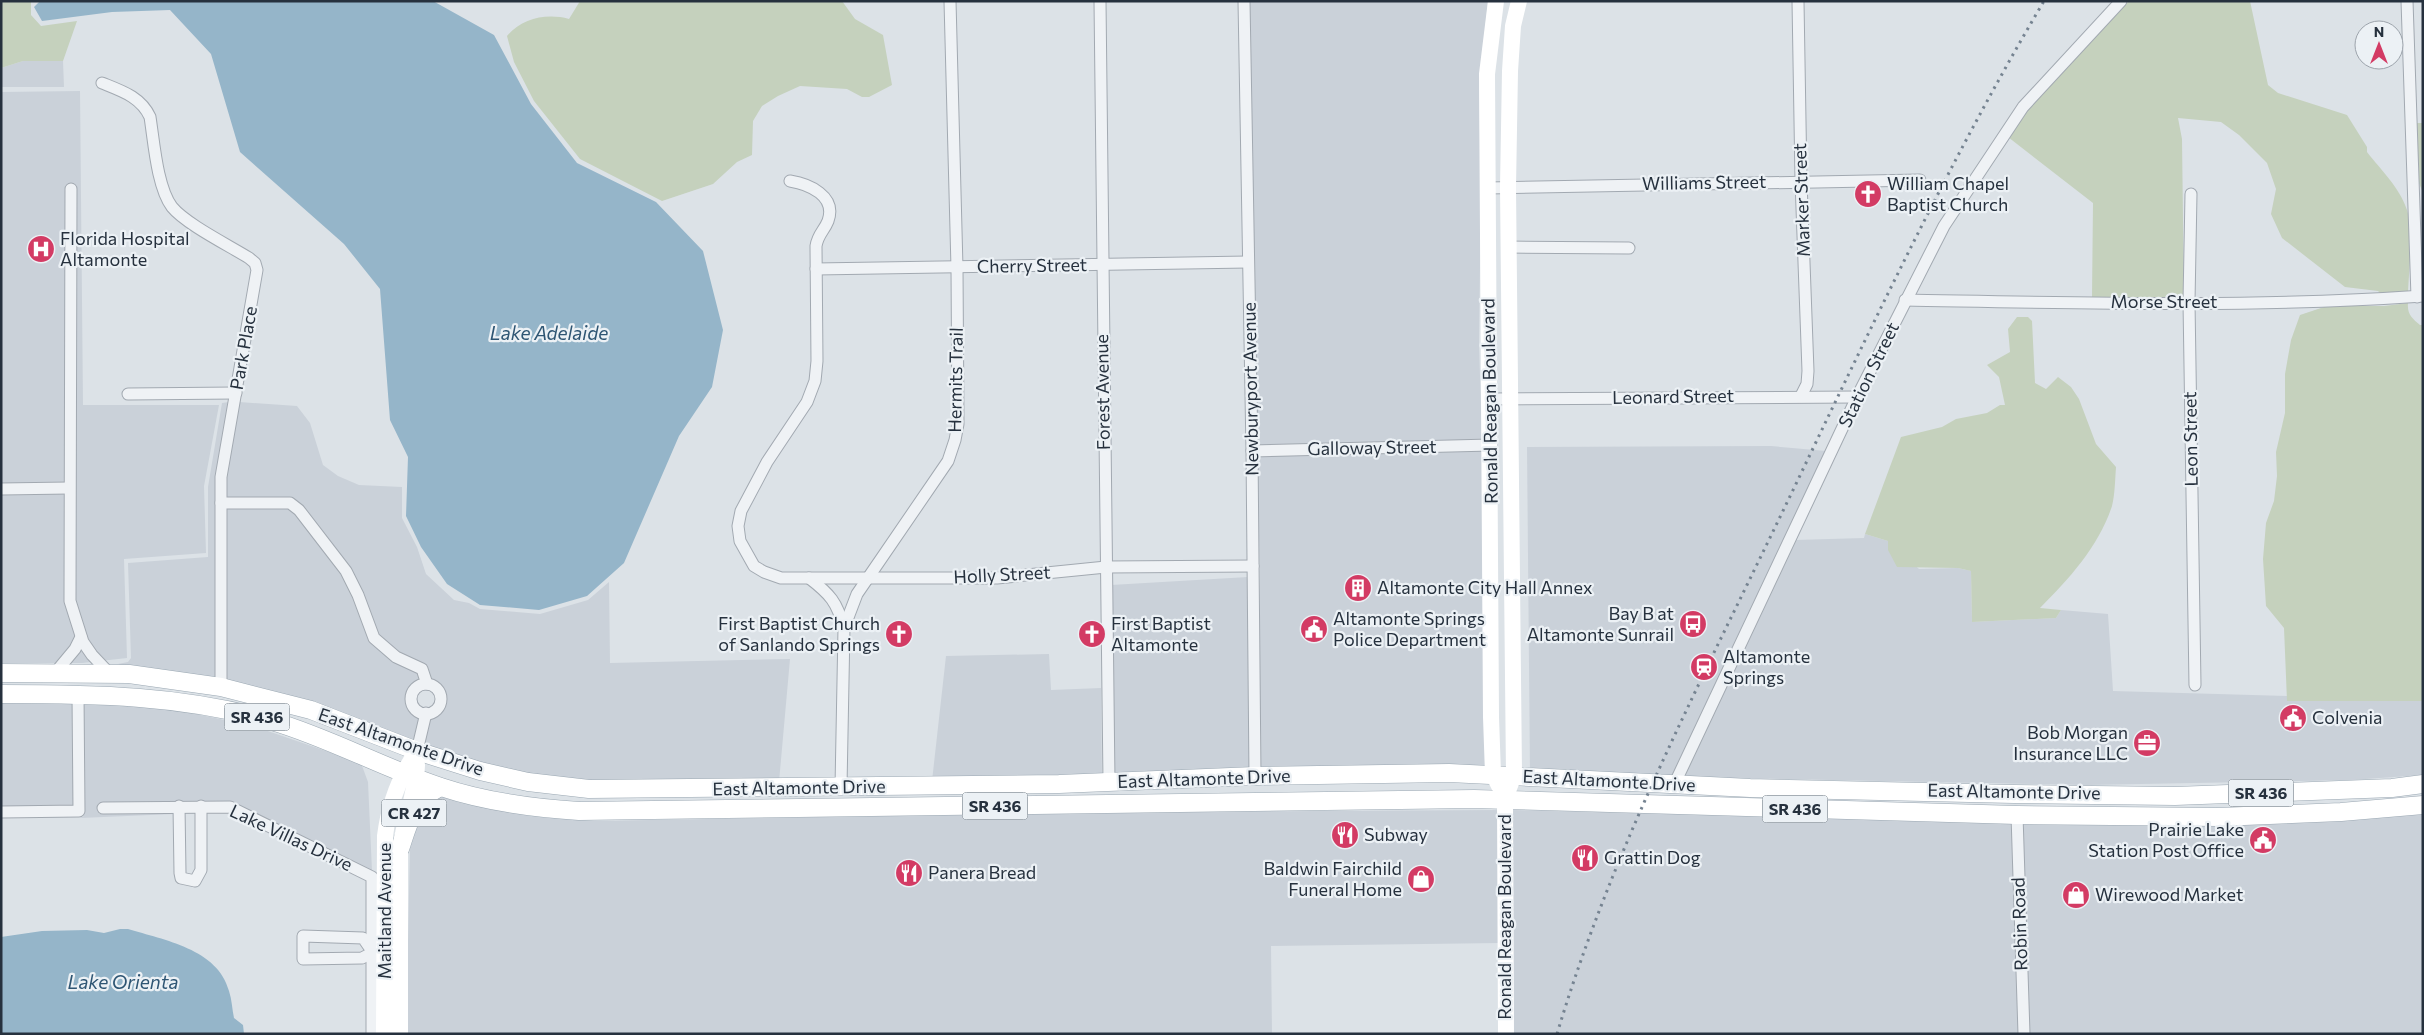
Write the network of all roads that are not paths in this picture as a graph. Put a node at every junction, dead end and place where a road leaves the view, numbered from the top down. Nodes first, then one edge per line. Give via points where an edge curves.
1 (950, 1) edge
2 (1100, 1) edge
3 (1244, 1) edge
4 (1496, 1) edge
5 (1519, 1) edge
6 (1798, 1) edge
7 (2121, 1) edge
8 (2408, 1) edge
9 (102, 83) dead end
10 (2418, 117) edge
11 (1920, 180) dead end
12 (790, 181) dead end
13 (1801, 181) junction
14 (1508, 187) junction
15 (1488, 188) junction
16 (71, 190) dead end
17 (2191, 194) dead end
18 (1508, 247) junction
19 (1629, 248) dead end
20 (1248, 262) junction
21 (1102, 264) junction
22 (957, 268) junction
23 (816, 269) junction
24 (2420, 296) edge
25 (1905, 300) junction
26 (2189, 302) junction
27 (236, 392) junction
28 (128, 394) dead end
29 (1800, 396) junction
30 (1858, 397) junction
31 (1512, 399) junction
32 (1489, 400) junction
33 (1491, 445) junction
34 (1252, 451) junction
35 (68, 488) junction
36 (1, 489) edge
37 (221, 504) junction
38 (1253, 566) junction
39 (1106, 567) junction
40 (869, 577) junction
41 (809, 578) junction
42 (844, 628) junction
43 (81, 637) junction
44 (1, 673) edge
45 (55, 673) junction
46 (110, 674) junction
47 (427, 684) junction
48 (2195, 684) dead end
49 (221, 687) junction
50 (250, 693) junction
51 (1, 694) edge
52 (78, 694) junction
53 (185, 702) junction
54 (215, 707) junction
55 (426, 714) junction
56 (417, 750) junction
57 (1493, 774) junction
58 (410, 775) junction
59 (1514, 775) junction
60 (1255, 776) junction
61 (1109, 782) junction
62 (1060, 784) junction
63 (2423, 784) edge
64 (1674, 785) junction
65 (440, 787) junction
66 (841, 787) junction
67 (865, 787) junction
68 (1794, 788) junction
69 (690, 789) junction
70 (1843, 789) junction
71 (2423, 792) edge
72 (2014, 794) junction
73 (2092, 794) junction
74 (2175, 796) junction
75 (1505, 799) junction
76 (1232, 802) junction
77 (1032, 805) junction
78 (179, 806) junction
79 (201, 806) junction
80 (2417, 806) edge
81 (103, 808) dead end
82 (817, 808) junction
83 (838, 808) junction
84 (1767, 809) junction
85 (672, 810) junction
86 (1813, 810) junction
87 (1919, 811) junction
88 (1, 812) edge
89 (2017, 815) junction
90 (2175, 816) junction
91 (400, 849) junction
92 (386, 950) junction
93 (372, 1034) edge
94 (384, 1034) edge
95 (400, 1034) edge
96 (1506, 1034) edge
97 (2024, 1034) edge

1 - 22 street, Hermits Trail
2 - 21 street, Forest Avenue
3 - 20 street, Newburyport Avenue
4 - 15 main road, Ronald Reagan Boulevard via 1487,74
5 - 14 main road, Ronald Reagan Boulevard via 1513,26
6 - 13 street, Marker Street
7 - 25 street, Station Street via 2010,124 1944,226
8 - 10 street
9 - 27 street, Park Place via 124,92 145,107 165,192 172,206 255,263 257,277
10 - 24 street
11 - 13 street, Williams Street
12 - 23 street via 817,189 830,212 828,222 818,234
13 - 14 street, Williams Street
13 - 29 street, Marker Street via 1808,371 1807,384
14 - 15 street, Williams Street
14 - 18 main road, Ronald Reagan Boulevard
15 - 32 main road, Ronald Reagan Boulevard
16 - 35 street
17 - 26 street, Leon Street
18 - 19 street
18 - 31 main road, Ronald Reagan Boulevard
20 - 21 street, Cherry Street
20 - 34 street, Newburyport Avenue
21 - 22 street, Cherry Street
21 - 39 street, Forest Avenue
22 - 23 street, Cherry Street
22 - 40 street, Hermits Trail via 958,424 955,440 948,461
23 - 41 street, Holly Street via 817,361 814,381 807,402 768,462 742,511 738,526 740,540 754,566 781,578
24 - 26 street, Morse Street
25 - 26 street, Morse Street
25 - 30 street, Station Street
26 - 48 street, Leon Street
27 - 28 street
27 - 37 street, Park Place via 224,453
29 - 30 street, Leonard Street
29 - 31 street, Leonard Street
30 - 64 street, Station Street
31 - 32 street, Leonard Street
31 - 59 main road, Ronald Reagan Boulevard
32 - 33 main road, Ronald Reagan Boulevard
33 - 34 street, Galloway Street
33 - 57 main road, Ronald Reagan Boulevard
34 - 38 street, Newburyport Avenue
35 - 36 street
35 - 43 street via 70,601
37 - 47 street via 290,504 299,510 346,571 374,638 396,658 422,669
37 - 49 street, Park Place
38 - 39 street, Holly Street
38 - 60 street, Newburyport Avenue
39 - 40 street, Holly Street via 996,578
39 - 61 street, Forest Avenue
40 - 41 street, Holly Street
40 - 42 street, Hermits Trail via 854,600
41 - 42 street via 838,606
42 - 66 street, Hermits Trail
43 - 45 street
43 - 46 street
44 - 45 main road, East Altamonte Drive / SR 436
45 - 46 main road, East Altamonte Drive / SR 436
46 - 49 main road, East Altamonte Drive / SR 436 via 166,678
47 - 55 street via 438,689 441,700 436,710
47 - 55 street via 416,688 412,698 415,709
49 - 50 main road, East Altamonte Drive / SR 436
49 - 53 main road via 202,698
50 - 54 main road
50 - 56 main road, East Altamonte Drive / SR 436 via 317,712
51 - 52 main road, SR 436
52 - 53 main road, SR 436 via 127,695
52 - 88 street via 79,811
53 - 54 main road, SR 436
54 - 58 main road, SR 436 via 299,730
55 - 56 street
56 - 58 main road, Maitland Avenue
56 - 69 main road, East Altamonte Drive / SR 436 via 480,771 557,786 606,790
57 - 59 main road, East Altamonte Drive / SR 436
57 - 60 main road, East Altamonte Drive / SR 436
57 - 75 main road, Ronald Reagan Boulevard
58 - 65 main road, SR 436
58 - 91 main road, Maitland Avenue
58 - 92 main road, Maitland Avenue / CR 427 via 392,803 385,836
59 - 64 main road, East Altamonte Drive / SR 436
59 - 75 main road, Ronald Reagan Boulevard
60 - 61 main road, East Altamonte Drive / SR 436
60 - 76 main road via 1245,793
61 - 62 main road, East Altamonte Drive / SR 436
62 - 67 main road, East Altamonte Drive / SR 436
62 - 77 main road via 1044,792
63 - 74 main road, East Altamonte Drive / SR 436
64 - 68 main road, East Altamonte Drive / SR 436
65 - 85 main road, East Altamonte Drive / SR 436 via 493,801 546,809 603,812
65 - 91 main road, CR 427 via 426,794 418,805
66 - 67 main road, East Altamonte Drive / SR 436
66 - 69 main road, East Altamonte Drive / SR 436
66 - 82 main road
67 - 83 main road via 852,793
68 - 70 main road, East Altamonte Drive / SR 436
68 - 84 main road
69 - 85 main road via 676,798
70 - 72 main road, East Altamonte Drive / SR 436
70 - 86 main road
71 - 80 main road via 2416,794
72 - 73 main road, East Altamonte Drive / SR 436
72 - 87 main road via 1991,803 1935,802
73 - 74 main road, East Altamonte Drive / SR 436
73 - 89 main road via 2083,800 2034,803
74 - 90 street
75 - 76 main road, East Altamonte Drive / SR 436
75 - 84 main road, East Altamonte Drive / SR 436
75 - 96 main road, Ronald Reagan Boulevard
76 - 77 main road, East Altamonte Drive / SR 436
77 - 83 main road, East Altamonte Drive / SR 436
78 - 79 street, Lake Villas Drive
78 - 79 street via 181,878 195,881 201,870
78 - 81 street, Lake Villas Drive
79 - 92 street, Lake Villas Drive via 230,806 372,877
80 - 90 main road, East Altamonte Drive / SR 436 via 2341,812
82 - 83 main road, East Altamonte Drive / SR 436
82 - 85 main road, East Altamonte Drive / SR 436
84 - 86 main road, East Altamonte Drive / SR 436
86 - 87 main road, East Altamonte Drive / SR 436
87 - 89 main road, East Altamonte Drive / SR 436
89 - 90 main road, East Altamonte Drive / SR 436
89 - 97 street, Robin Road
91 - 92 main road, Maitland Avenue / CR 427
92 - 92 street via 363,938 304,936 304,959 362,958
92 - 93 street, Lake Villas Drive
92 - 94 main road, Maitland Avenue / CR 427
92 - 95 main road, Maitland Avenue / CR 427

